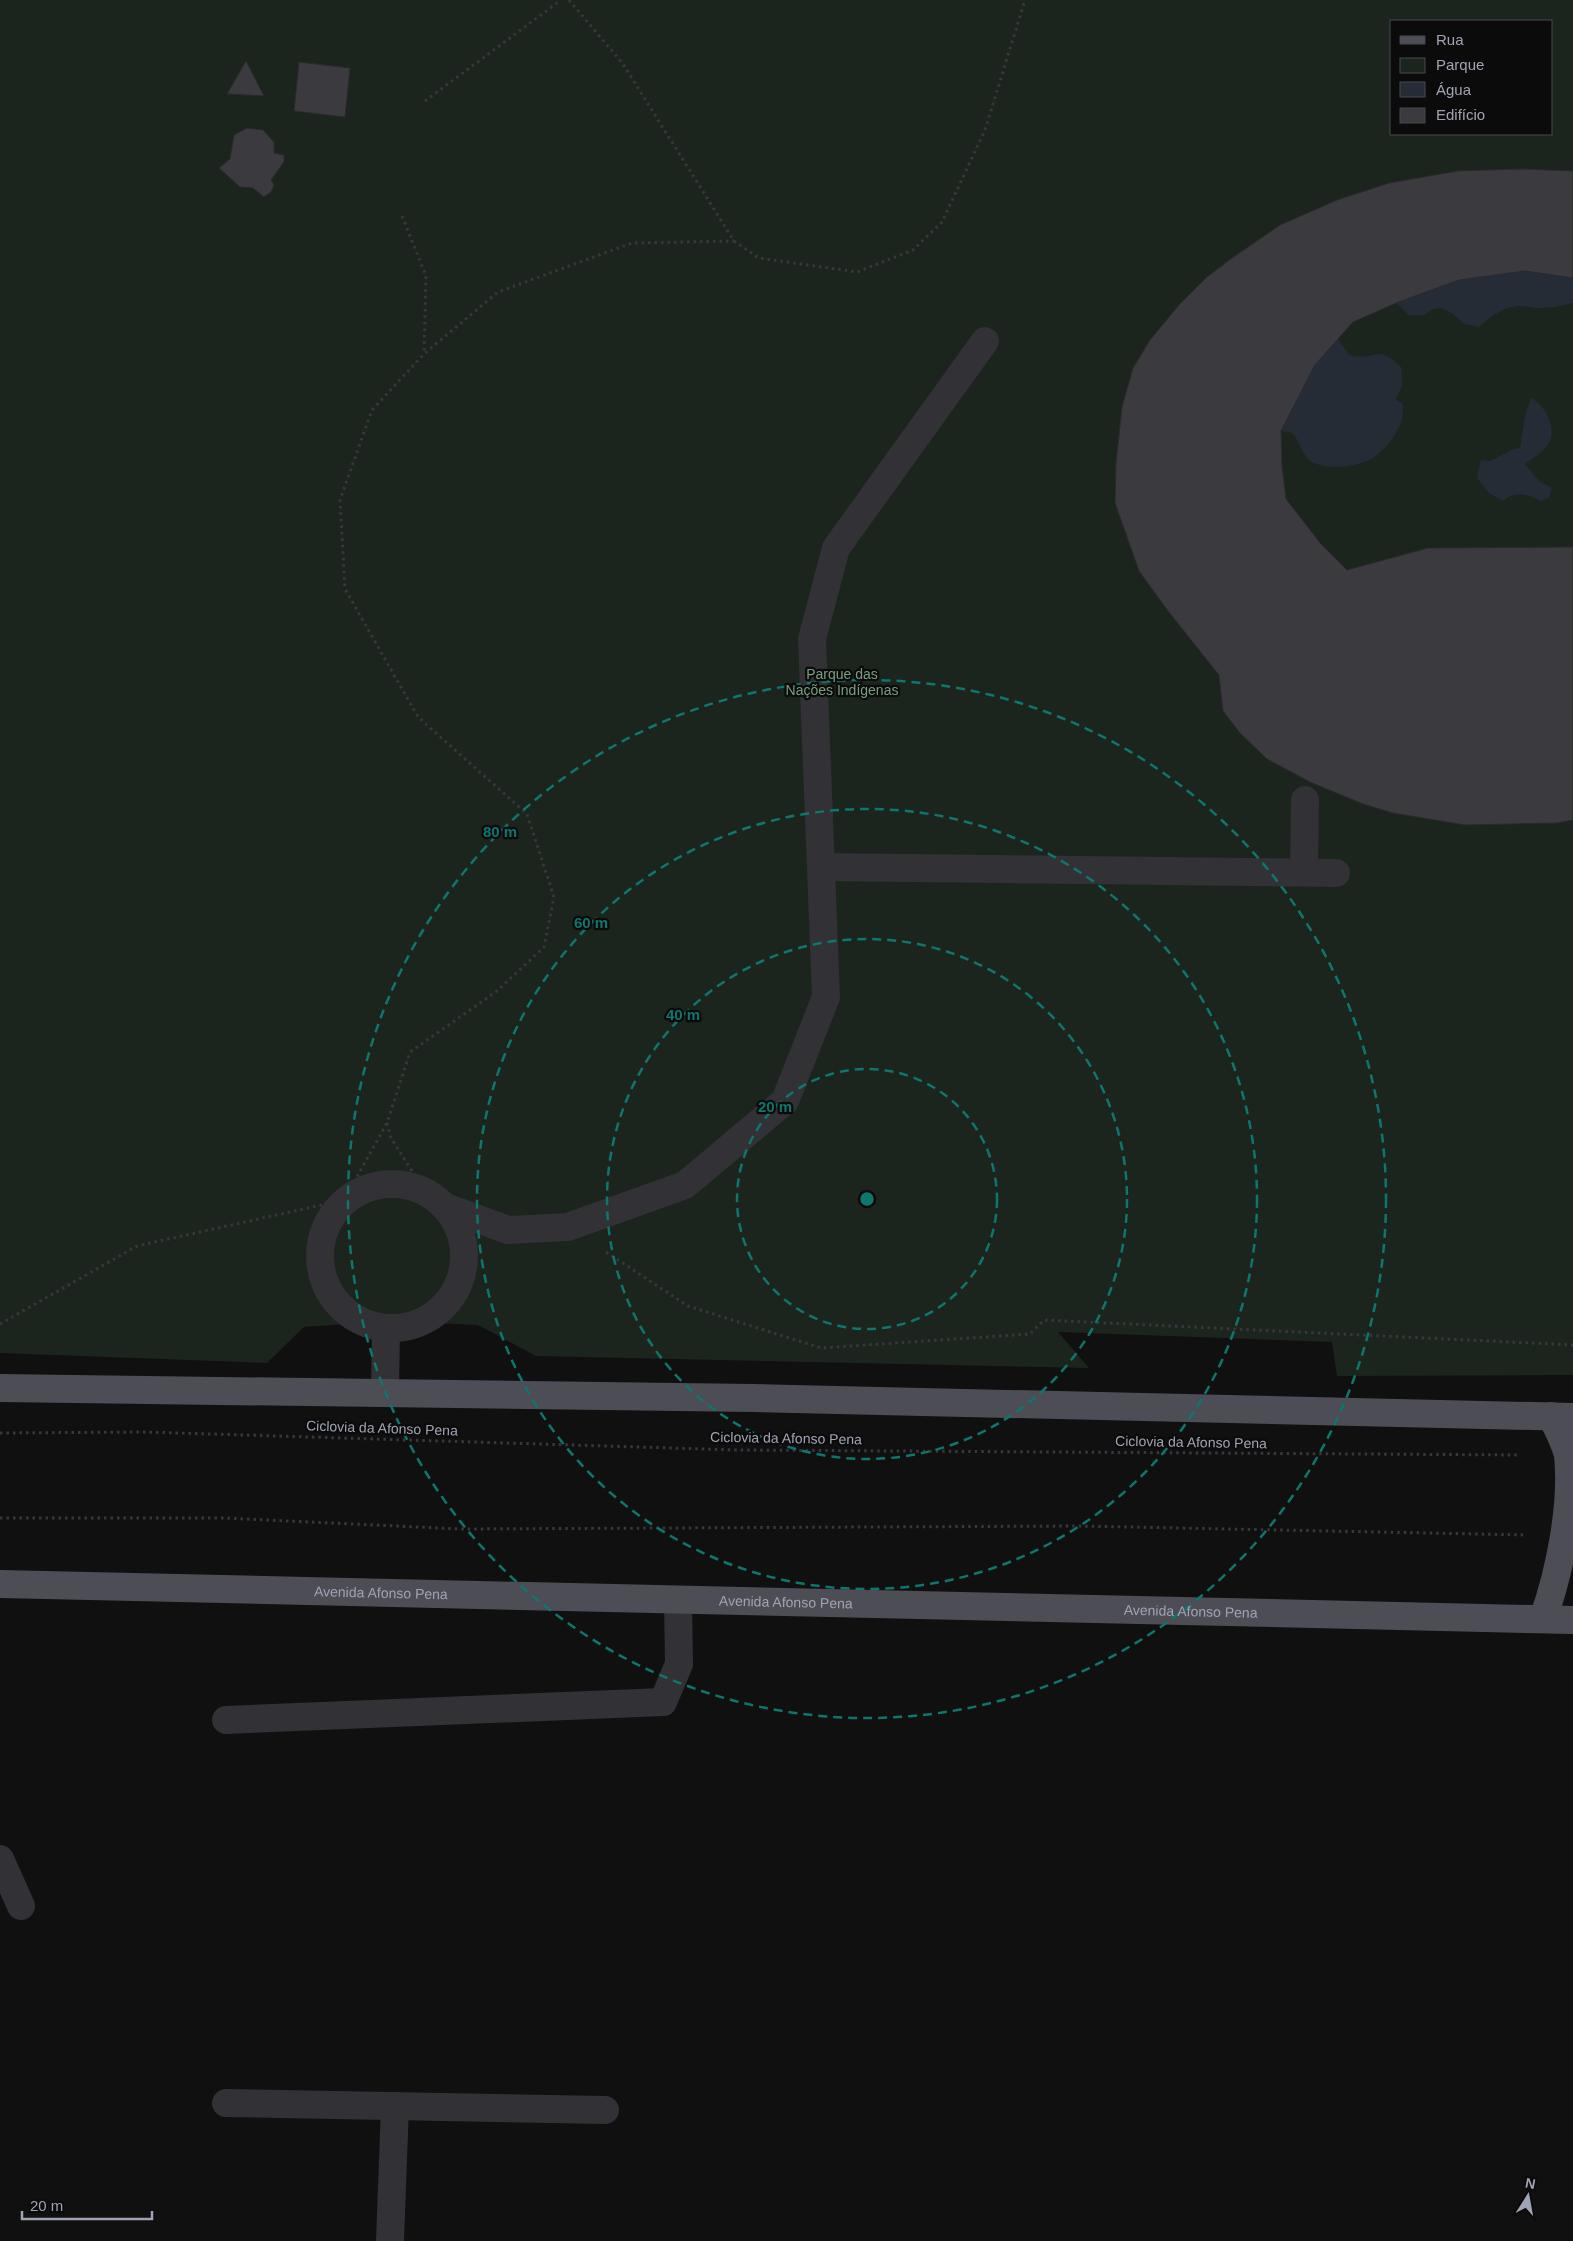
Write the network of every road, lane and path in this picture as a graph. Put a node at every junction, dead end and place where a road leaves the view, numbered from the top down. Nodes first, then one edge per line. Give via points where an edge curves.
1 (561, 0) edge
2 (569, 0) edge
3 (1025, 0) edge
4 (425, 101) dead end
5 (402, 216) dead end
6 (734, 241) junction
7 (985, 341) dead end
8 (424, 354) junction
9 (1305, 800) dead end
10 (821, 867) junction
11 (1304, 872) junction
12 (1336, 873) dead end
13 (387, 1123) junction
14 (425, 1191) junction
15 (344, 1200) junction
16 (448, 1208) junction
17 (568, 1227) junction
18 (0, 1324) edge
19 (386, 1329) junction
20 (1573, 1345) edge
21 (0, 1388) edge
22 (385, 1393) junction
23 (1562, 1416) edge
24 (0, 1433) edge
25 (1568, 1456) junction
26 (0, 1518) edge
27 (1565, 1536) junction
28 (0, 1584) edge
29 (678, 1600) junction
30 (1543, 1619) junction
31 (1573, 1620) edge
32 (226, 1720) dead end
33 (0, 1859) edge
34 (21, 1906) dead end
35 (226, 2103) dead end
36 (395, 2106) junction
37 (605, 2110) dead end
38 (390, 2241) edge

1 - 4 path
2 - 6 path via 623,64
3 - 6 path via 985,130 942,222 913,250 856,272 759,258
5 - 8 path via 426,276
6 - 8 path via 632,244 498,292
7 - 10 street via 836,548 812,639
8 - 13 path via 372,410 340,500 345,589 418,717 527,814 554,897 544,947 497,991 410,1052
9 - 11 street
10 - 11 street
10 - 17 street via 826,996 785,1101 685,1185
11 - 12 street
13 - 14 path via 400,1153
13 - 15 path
14 - 15 street via 398,1184 369,1187
14 - 16 street
15 - 18 path via 136,1246
15 - 19 street via 326,1223 319,1250 322,1278 336,1303 359,1322
16 - 17 street via 508,1230
16 - 19 street via 461,1233 465,1262 457,1290 439,1312 414,1326
17 - 20 path via 688,1306 821,1348 1030,1334 1044,1320
19 - 22 street
21 - 22 main road
22 - 23 main road
23 - 25 main road via 1562,1436
24 - 25 path, Ciclovia da Afonso Pena via 144,1432 737,1450
25 - 27 main road via 1571,1483
26 - 27 path via 224,1518 460,1529 1079,1526
27 - 30 main road
28 - 29 main road, Avenida Afonso Pena
29 - 30 main road, Avenida Afonso Pena
29 - 32 street via 679,1664 663,1702
30 - 31 main road, Avenida Afonso Pena
33 - 34 street
35 - 36 street
36 - 37 street
36 - 38 street

